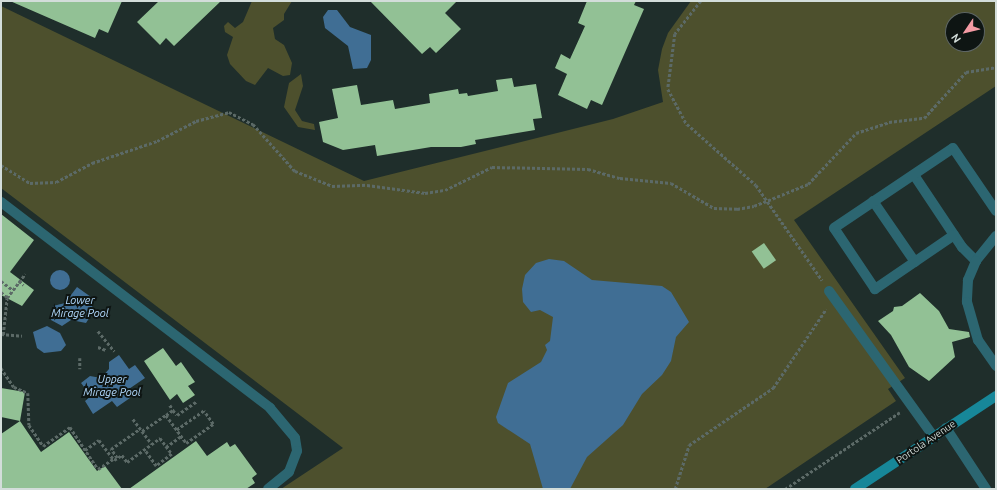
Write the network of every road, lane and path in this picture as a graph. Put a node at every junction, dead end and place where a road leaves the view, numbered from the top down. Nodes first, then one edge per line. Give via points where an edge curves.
1 (701, 1) edge
2 (996, 67) edge
3 (1, 165) edge
4 (914, 175) junction
5 (873, 201) junction
6 (1, 202) edge
7 (766, 202) junction
8 (996, 211) edge
9 (954, 235) junction
10 (996, 236) edge
11 (915, 262) junction
12 (976, 262) junction
13 (25, 274) dead end
14 (1, 281) edge
15 (19, 281) junction
16 (24, 285) dead end
17 (13, 290) junction
18 (830, 291) junction
19 (1, 292) edge
20 (8, 297) junction
21 (98, 331) dead end
22 (2, 335) edge
23 (22, 336) dead end
24 (98, 347) dead end
25 (106, 350) dead end
26 (114, 351) dead end
27 (80, 358) dead end
28 (996, 366) edge
29 (1, 368) edge
30 (80, 369) dead end
31 (996, 396) edge
32 (197, 401) dead end
33 (911, 404) junction
34 (170, 405) dead end
35 (173, 410) junction
36 (166, 415) junction
37 (134, 419) dead end
38 (946, 428) junction
39 (141, 430) junction
40 (177, 430) junction
41 (181, 436) junction
42 (934, 437) junction
43 (152, 444) junction
44 (166, 446) junction
45 (85, 450) junction
46 (145, 450) junction
47 (117, 458) junction
48 (113, 459) junction
49 (268, 489) edge
50 (675, 489) edge
51 (785, 489) edge
52 (856, 489) edge
53 (986, 489) edge

1 - 7 path via 675,34 668,89 687,124 741,168
2 - 7 path via 966,72 924,118 889,122 856,133 819,176
3 - 7 path via 30,183 56,182 92,163 157,141 196,121 229,112 253,124 295,171 332,186 367,184 425,193 445,190 492,167 588,169 620,178 671,183 714,208 737,209
4 - 5 street
4 - 8 street via 953,148
4 - 9 street
5 - 11 street
5 - 11 street via 834,228 875,289
6 - 49 street via 270,408 295,438 297,451 289,472
7 - 18 path
9 - 11 street
9 - 12 street
10 - 12 street
12 - 28 street via 968,280 970,320
13 - 15 path
14 - 17 path
15 - 16 path
15 - 17 path
17 - 20 path
18 - 33 street
18 - 50 path via 824,314 800,342 773,388 689,446
19 - 20 path
20 - 22 path
21 - 26 path
22 - 23 path
24 - 25 path
27 - 30 path
29 - 45 path via 14,387 28,393 29,425 43,446 70,427
31 - 38 main road, Portola Avenue
32 - 35 path via 177,415
33 - 42 street
33 - 51 path
34 - 35 path
35 - 36 path
36 - 39 path
36 - 40 path
37 - 39 path
38 - 42 main road, Portola Avenue
38 - 53 street
39 - 43 path
39 - 47 path via 111,449
40 - 41 path
40 - 41 path via 204,411 213,424 186,443
41 - 44 path
42 - 52 main road, Portola Avenue
43 - 44 path via 160,438
43 - 46 path
44 - 46 path via 172,454 156,466
45 - 48 path via 99,440
45 - 48 path via 98,469
46 - 47 path via 127,462 122,455
47 - 48 path

